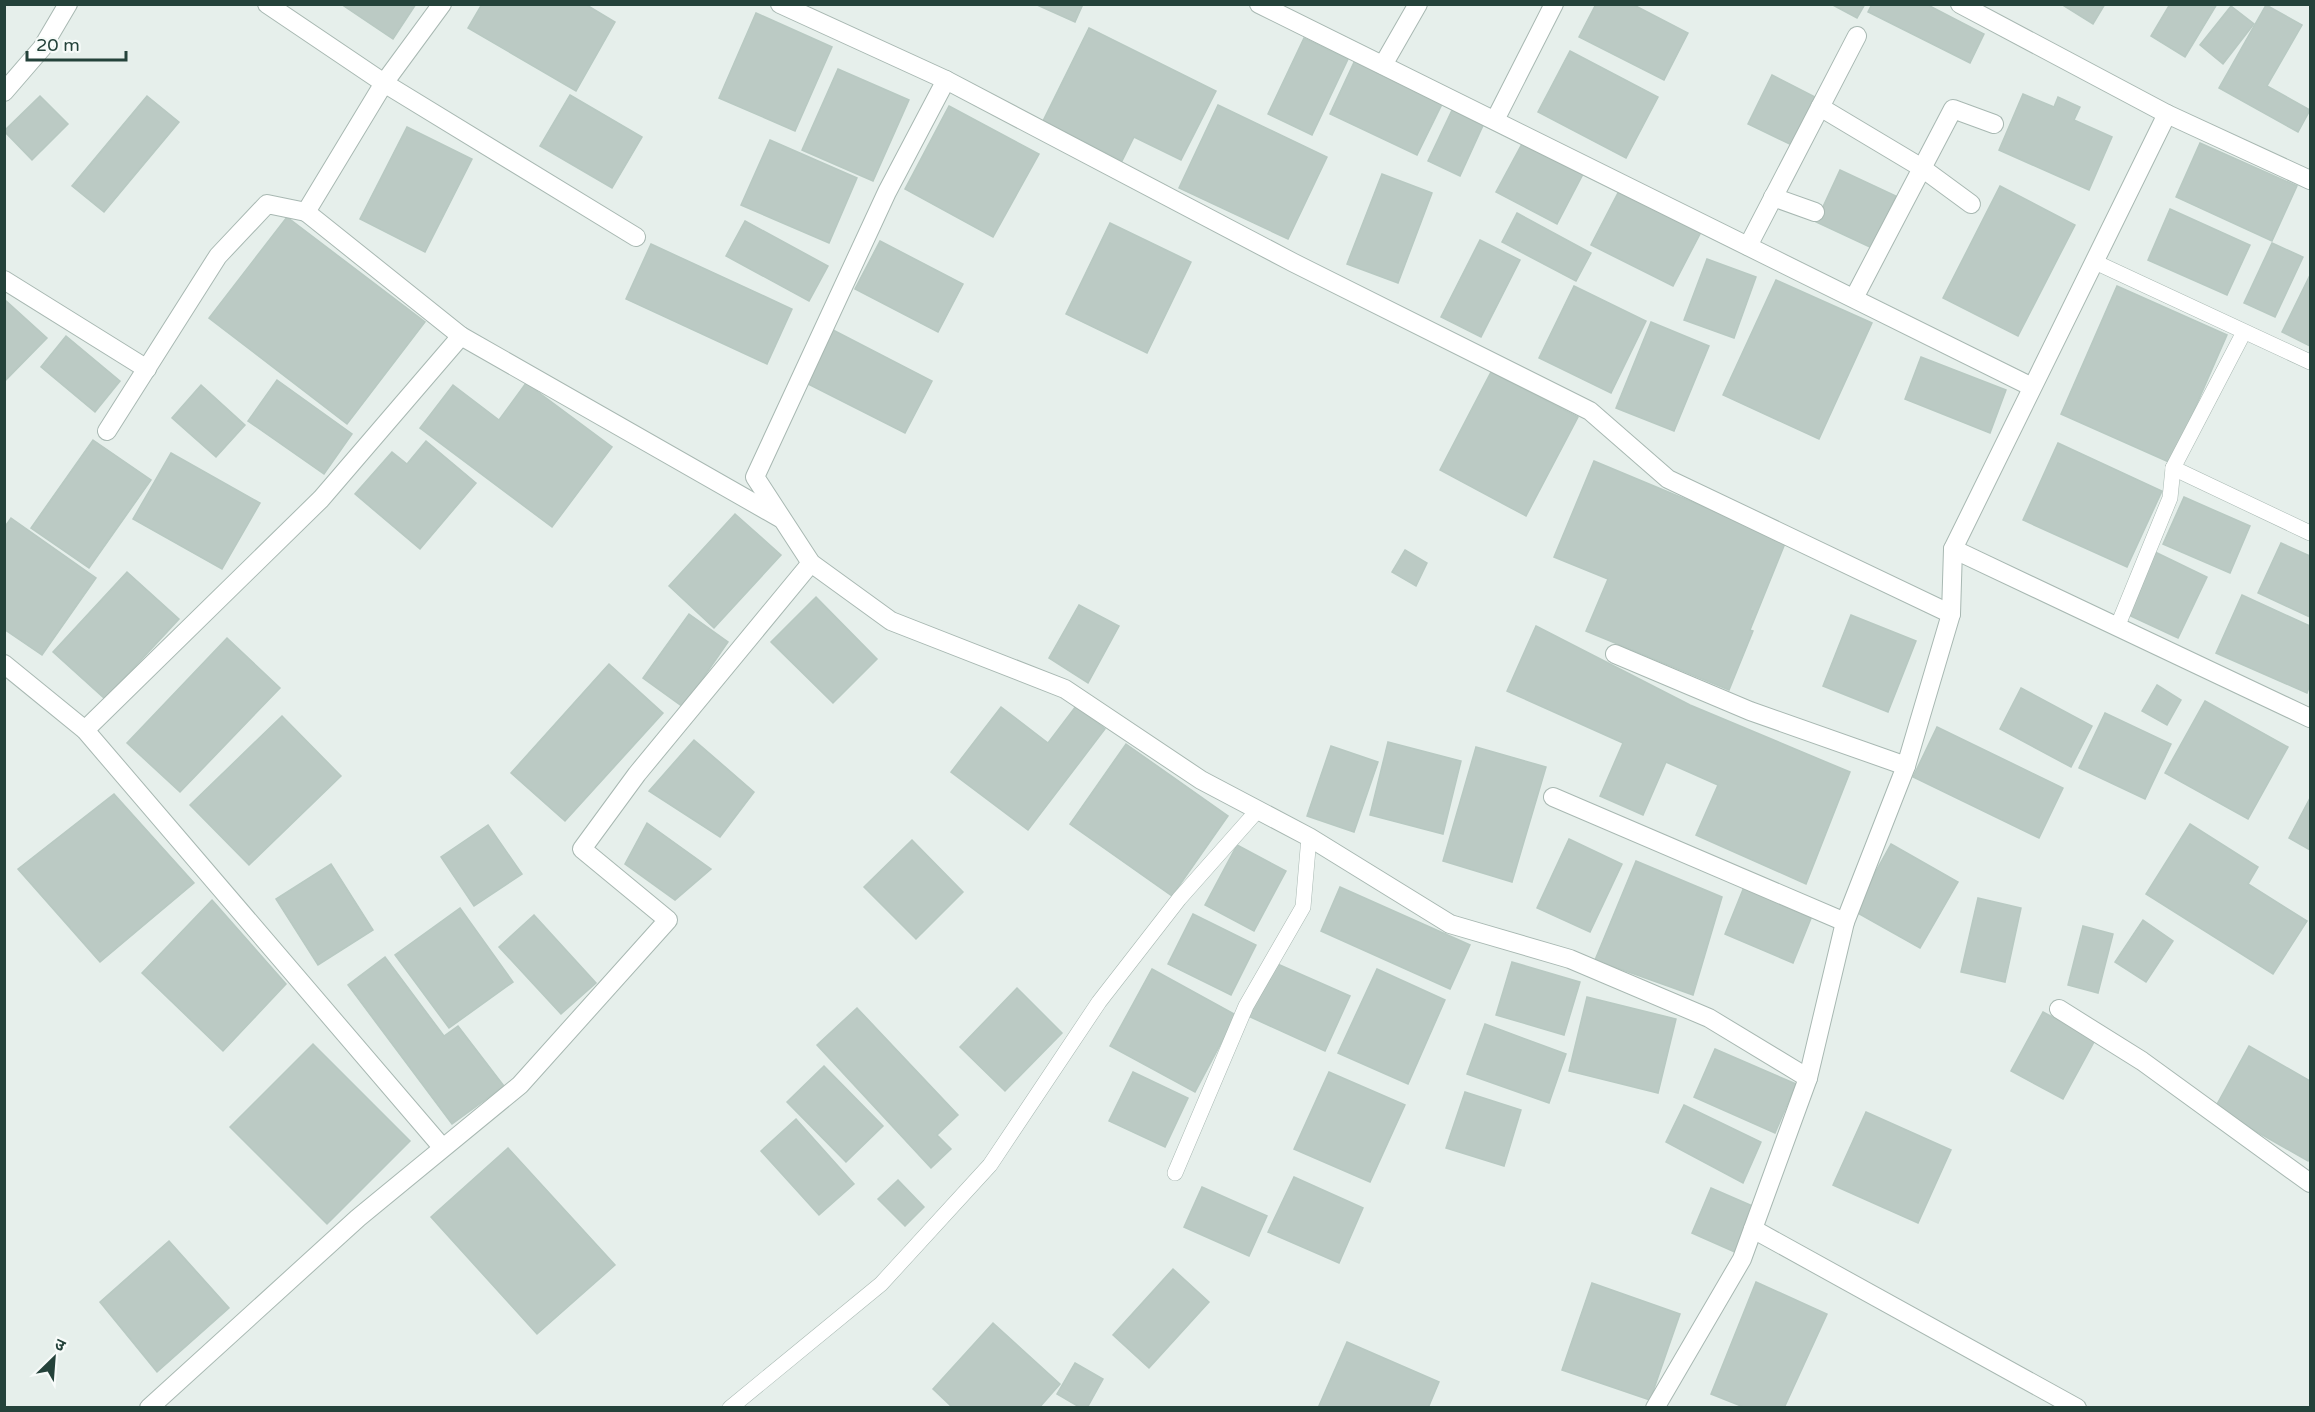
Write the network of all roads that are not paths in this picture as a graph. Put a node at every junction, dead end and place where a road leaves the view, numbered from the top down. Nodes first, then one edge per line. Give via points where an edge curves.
1 (68, 4) edge
2 (267, 4) edge
3 (442, 4) edge
4 (780, 4) edge
5 (1259, 4) edge
6 (1418, 4) edge
7 (1554, 4) edge
8 (1960, 4) edge
9 (1857, 36) dead end
10 (1383, 65) junction
11 (946, 80) junction
12 (384, 83) junction
13 (4, 92) edge
14 (1820, 107) junction
15 (2167, 114) junction
16 (1495, 120) junction
17 (1994, 124) dead end
18 (1922, 168) junction
19 (2310, 180) edge
20 (1773, 197) junction
21 (1971, 204) dead end
22 (306, 212) junction
23 (1815, 212) dead end
24 (636, 237) dead end
25 (1748, 246) junction
26 (2095, 262) junction
27 (4, 280) edge
28 (1854, 298) junction
29 (2244, 332) junction
30 (461, 336) junction
31 (2310, 362) edge
32 (147, 369) junction
33 (2032, 387) junction
34 (107, 431) dead end
35 (2173, 468) junction
36 (784, 520) junction
37 (2310, 533) edge
38 (1953, 549) junction
39 (811, 562) junction
40 (1951, 614) junction
41 (2118, 625) junction
42 (1614, 654) dead end
43 (4, 664) edge
44 (2310, 718) edge
45 (85, 730) junction
46 (1906, 766) junction
47 (1553, 797) dead end
48 (1257, 811) junction
49 (1309, 837) junction
50 (1845, 922) junction
51 (2059, 1009) dead end
52 (1808, 1078) junction
53 (442, 1147) junction
54 (1175, 1173) dead end
55 (2310, 1183) edge
56 (1753, 1229) junction
57 (149, 1407) edge
58 (730, 1407) edge
59 (1655, 1407) edge
60 (2077, 1407) edge

1 - 13 street via 42,48
2 - 12 street
3 - 12 street
4 - 11 street
5 - 10 street
6 - 10 street
7 - 16 street
8 - 15 street
9 - 14 street
10 - 16 street
11 - 36 street via 886,192 755,477
11 - 40 street via 1294,263 1590,411 1668,479
12 - 22 street
12 - 24 street
14 - 18 street
14 - 20 street
15 - 19 street
15 - 26 street
16 - 25 street
17 - 18 street via 1953,109
18 - 21 street
18 - 28 street
20 - 23 street
20 - 25 street
22 - 30 street
22 - 32 street via 267,204 218,256
25 - 28 street
26 - 29 lane
26 - 33 street
27 - 32 street
28 - 33 street
29 - 31 lane
29 - 35 lane
30 - 36 street
30 - 45 street via 321,499
32 - 34 street
33 - 38 street
35 - 37 lane
35 - 41 lane via 2170,498
36 - 39 street
38 - 40 street
38 - 41 street
39 - 48 street via 891,621 1065,688 1201,780
39 - 53 street via 637,774 582,849 668,920 520,1085
40 - 46 street
41 - 44 street
42 - 46 street via 1761,714
43 - 45 street
45 - 53 street
46 - 50 street
47 - 50 street
48 - 49 street
48 - 58 lane via 1179,899 1099,1002 990,1165 880,1284
49 - 52 street via 1450,924 1570,959 1709,1018
49 - 54 lane via 1303,907 1246,1006
50 - 52 street
51 - 55 street via 2142,1061
52 - 56 street
53 - 57 street
56 - 59 street via 1742,1259
56 - 60 street

